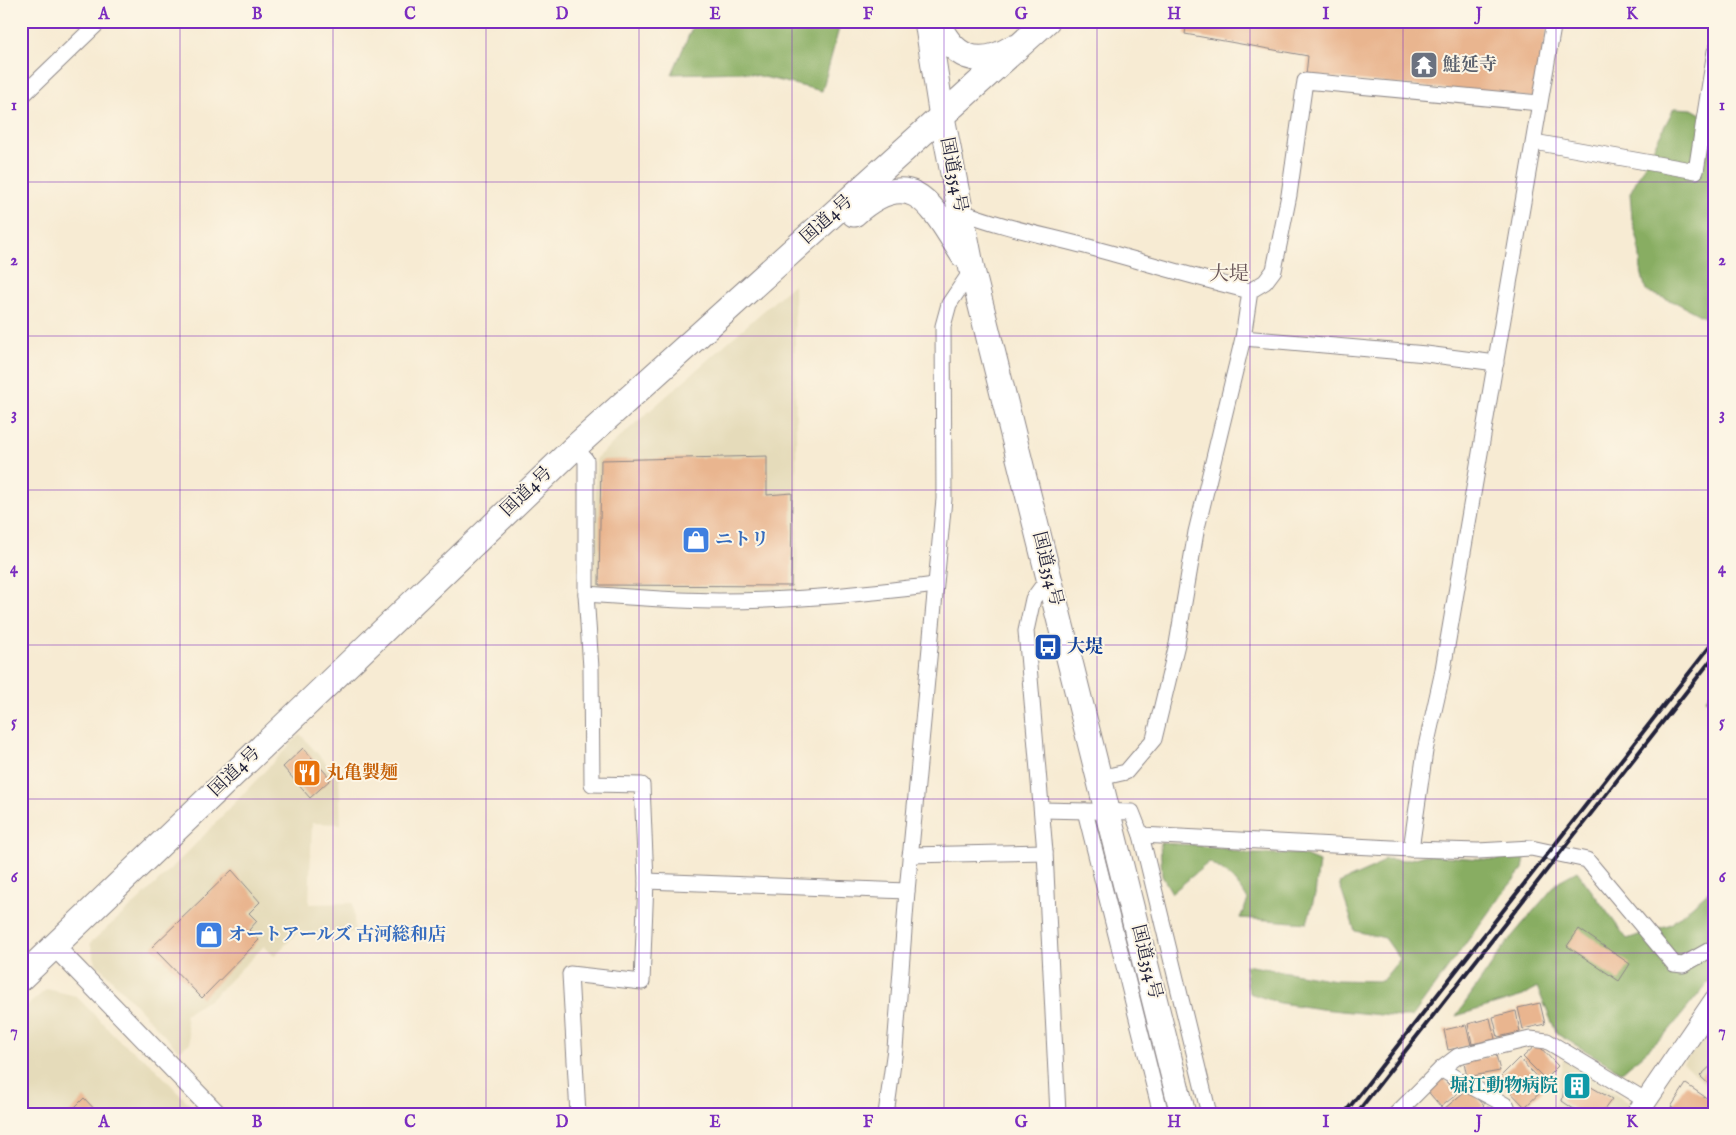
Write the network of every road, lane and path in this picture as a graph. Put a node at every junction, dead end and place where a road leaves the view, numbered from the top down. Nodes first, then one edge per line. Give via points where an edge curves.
1 (100, 21) edge
2 (927, 21) edge
3 (937, 21) edge
4 (1554, 21) edge
5 (1039, 29) edge
6 (1715, 51) edge
7 (21, 97) edge
8 (1539, 103) junction
9 (942, 117) junction
10 (1534, 142) junction
11 (960, 211) junction
12 (793, 250) junction
13 (972, 270) junction
14 (1250, 292) junction
15 (1243, 338) junction
16 (1496, 363) junction
17 (575, 447) junction
18 (1049, 577) junction
19 (935, 585) junction
20 (586, 594) junction
21 (1100, 778) junction
22 (1042, 810) junction
23 (1097, 811) junction
24 (1141, 835) junction
25 (1411, 849) junction
26 (1046, 852) junction
27 (910, 855) junction
28 (646, 881) junction
29 (907, 892) junction
30 (54, 946) junction
31 (1715, 947) edge
32 (21, 978) edge
33 (1715, 1000) edge
34 (1441, 1069) junction
35 (1641, 1107) edge
36 (217, 1114) edge
37 (578, 1114) edge
38 (886, 1114) edge
39 (1058, 1114) edge
40 (1161, 1114) edge
41 (1183, 1114) edge
42 (1209, 1114) edge
43 (1396, 1114) edge
44 (1509, 1114) edge

1 - 7 street
2 - 9 highway, 国道354号
3 - 5 highway via 957,51 979,60 1006,52
4 - 8 street
5 - 9 highway, 国道4号
6 - 10 street via 1696,171
8 - 10 street
8 - 14 street via 1305,81 1289,195 1274,270 1265,282
9 - 11 highway, 国道354号
9 - 12 highway, 国道4号
10 - 16 street
11 - 13 highway, 国道354号
11 - 14 street via 982,220
12 - 13 highway via 826,238 880,195 904,190 915,193 933,209
12 - 17 highway, 国道4号
13 - 18 highway, 国道354号
13 - 19 street via 949,304 943,326 944,499
14 - 15 street
15 - 16 street
15 - 21 street via 1196,532 1177,644 1154,739 1126,772
16 - 25 street via 1442,675 1425,751
17 - 20 street via 586,460
17 - 30 highway, 国道4号
18 - 21 highway, 国道354号
18 - 22 street via 1033,600 1026,631
19 - 20 street via 786,600 717,601
19 - 27 street
20 - 28 street via 592,784 642,785
21 - 23 highway, 国道354号
22 - 23 street
22 - 26 street
23 - 24 street via 1132,812
23 - 40 street
23 - 41 highway, 国道354号
24 - 25 street
24 - 42 street
25 - 31 street via 1478,851 1530,848 1587,860 1674,964 1683,964
26 - 27 street
26 - 39 street
27 - 29 street
28 - 29 street
28 - 37 street via 642,982 570,974
29 - 38 street
30 - 32 highway, 国道4号
30 - 36 street
33 - 35 main road
34 - 35 street via 1458,1056 1530,1039 1546,1041
34 - 43 street
34 - 44 street via 1507,1106

